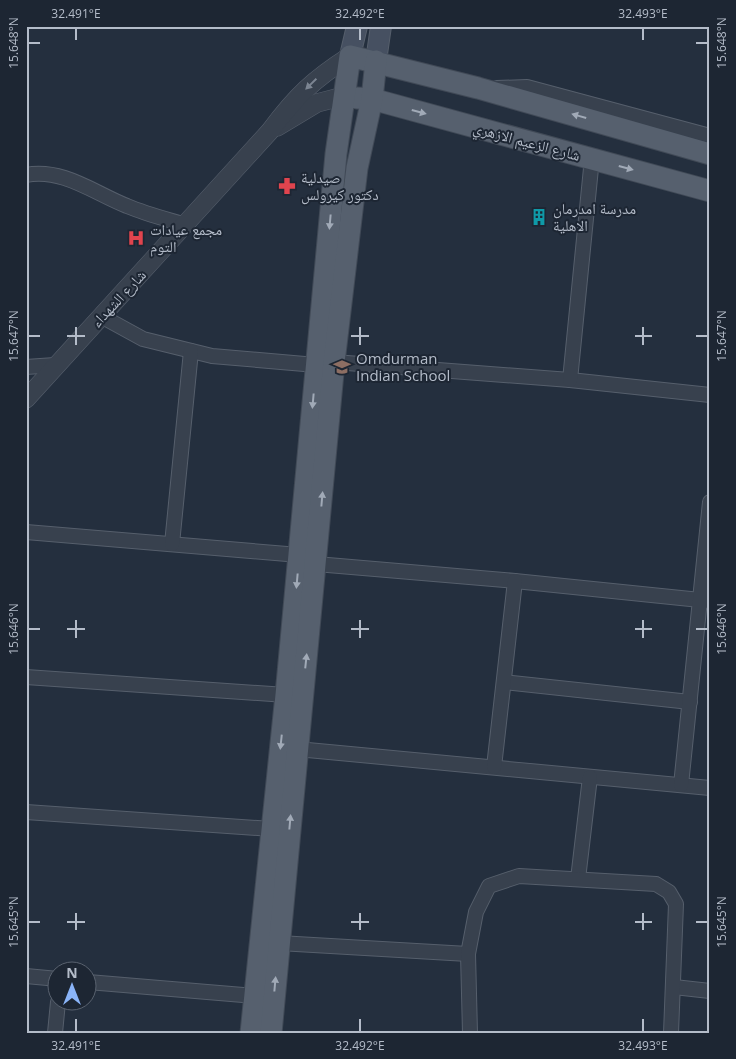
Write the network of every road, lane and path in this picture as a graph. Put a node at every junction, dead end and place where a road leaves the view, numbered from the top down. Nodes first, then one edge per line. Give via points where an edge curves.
1 (356, 31) edge
2 (380, 32) edge
3 (350, 56) junction
4 (376, 61) junction
5 (478, 88) junction
6 (344, 96) junction
7 (372, 99) junction
8 (270, 132) junction
9 (710, 136) edge
10 (710, 154) edge
11 (592, 158) junction
12 (26, 174) edge
13 (710, 191) edge
14 (186, 225) junction
15 (101, 316) junction
16 (191, 351) junction
17 (325, 363) junction
18 (55, 365) junction
19 (26, 367) edge
20 (570, 380) junction
21 (710, 395) edge
22 (26, 399) edge
23 (710, 502) edge
24 (26, 532) edge
25 (172, 544) junction
26 (308, 560) junction
27 (515, 581) junction
28 (705, 601) edge
29 (26, 677) edge
30 (504, 682) junction
31 (286, 695) junction
32 (690, 702) junction
33 (297, 750) junction
34 (494, 767) junction
35 (590, 777) junction
36 (681, 785) junction
37 (710, 788) edge
38 (26, 812) edge
39 (272, 829) junction
40 (578, 879) junction
41 (279, 943) junction
42 (468, 954) junction
43 (26, 976) edge
44 (48, 978) edge
45 (98, 983) edge
46 (674, 988) junction
47 (710, 991) edge
48 (255, 996) junction
49 (57, 1012) edge
50 (55, 1033) edge
51 (251, 1033) edge
52 (271, 1033) edge
53 (470, 1033) edge
54 (671, 1033) edge

1 - 3 main road
2 - 4 main road
3 - 4 main road
3 - 6 main road
3 -> 8 street, شارع الشهداء via 319,76 293,100
4 - 5 main road
4 - 7 main road
5 - 9 street via 527,87
10 -> 5 main road
6 - 7 main road, شارع الزعيم الازهري
6 - 8 street, شارع الشهداء via 318,103
6 -> 17 main road
7 -> 11 main road, شارع الزعيم الازهري
7 - 17 main road via 357,168
8 - 14 street, شارع الشهداء
11 -> 13 main road, شارع الزعيم الازهري
11 - 20 street
12 - 14 street via 47,173 69,179 128,206
14 - 15 street, شارع الشهداء
15 - 16 street via 143,339
15 - 18 street, شارع الشهداء
16 - 17 street via 212,356
16 - 25 street
17 - 20 street
17 - 26 main road
18 - 19 street
18 - 22 street, شارع الشهداء
20 - 21 street
23 - 28 street
24 - 25 street
25 - 26 street
26 - 27 street
26 -> 31 main road
33 -> 26 main road
27 - 28 street
27 - 30 street
28 - 32 street
29 - 31 street
30 - 32 street
30 - 34 street
31 -> 39 main road
32 - 36 street
33 - 34 street
41 -> 33 main road
34 - 35 street
35 - 36 street
35 - 40 street
36 - 37 street
38 - 39 street
39 - 48 main road
40 - 42 street via 519,876 489,886 476,912
40 - 46 street via 656,884 669,892 676,904
41 - 42 street
52 -> 41 main road
42 - 53 street
43 - 44 street
45 - 48 street
46 - 47 street
46 - 54 street
48 - 51 main road
49 - 50 street

